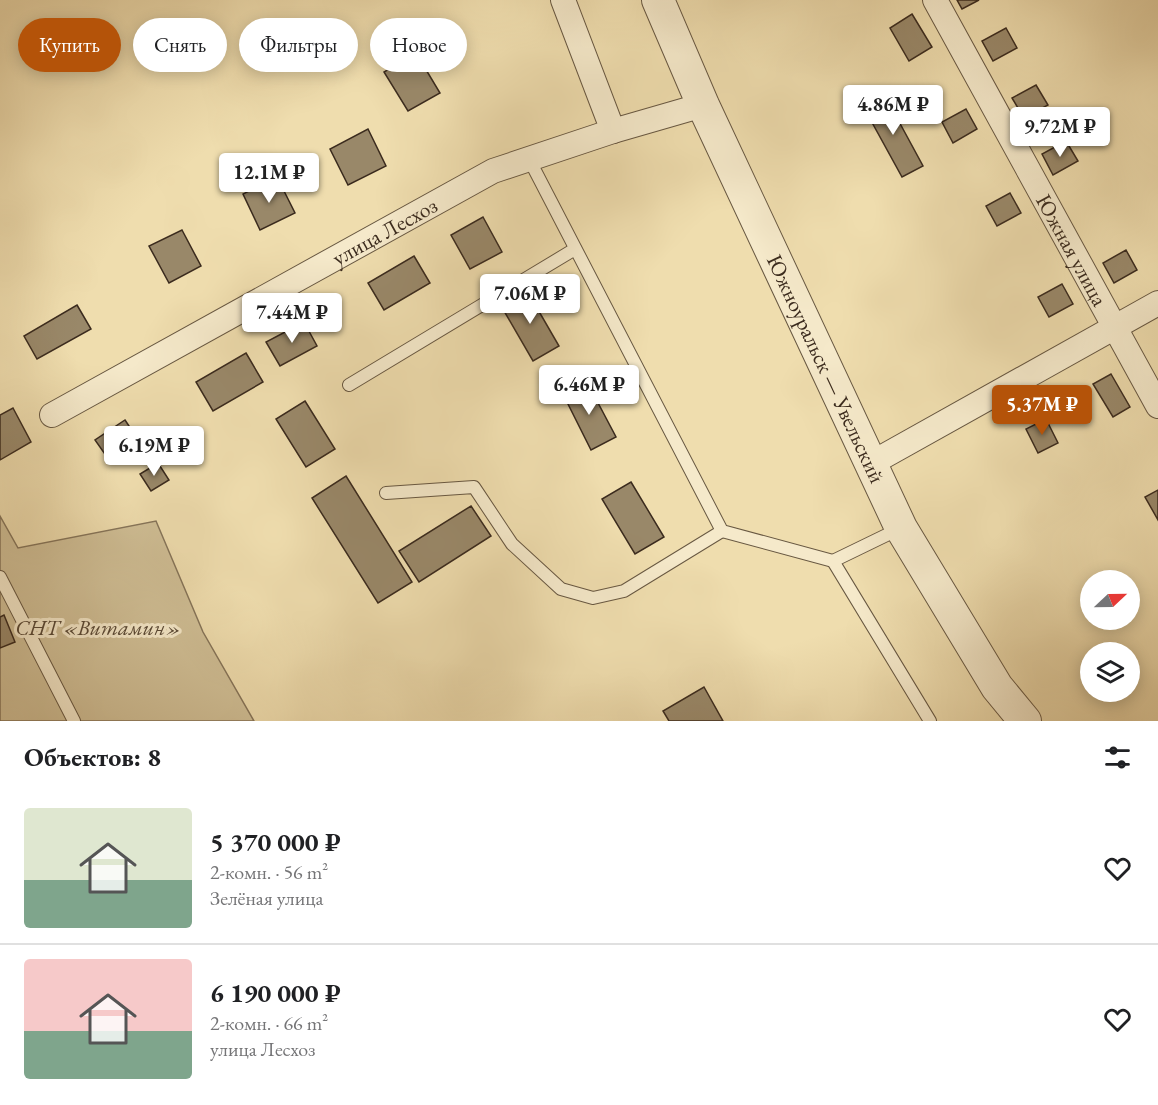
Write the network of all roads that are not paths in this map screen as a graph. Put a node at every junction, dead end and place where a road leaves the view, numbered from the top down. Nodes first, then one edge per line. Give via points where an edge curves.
1 (563, 0) edge
2 (658, 0) edge
3 (935, 0) edge
4 (703, 105) junction
5 (613, 131) junction
6 (529, 159) junction
7 (575, 249) junction
8 (1158, 303) edge
9 (1116, 327) junction
10 (349, 385) dead end
11 (1158, 406) edge
12 (52, 415) dead end
13 (870, 464) junction
14 (386, 493) dead end
15 (901, 528) junction
16 (722, 531) junction
17 (833, 561) junction
18 (0, 578) edge
19 (74, 721) edge
20 (930, 721) edge
21 (1025, 721) edge

1 - 5 street
2 - 4 street, Южноуральск — Увельский
3 - 9 street, Южная улица
4 - 5 street, улица Лесхоз
4 - 13 street, Южноуральск — Увельский
5 - 6 street, улица Лесхоз
6 - 7 lane
6 - 12 street, улица Лесхоз via 483,177
7 - 10 lane
7 - 16 lane
8 - 9 street
9 - 11 street, Южная улица
9 - 13 street
13 - 15 street, Южноуральск — Увельский
14 - 16 lane via 474,487 512,544 561,589 593,598 624,591
15 - 17 lane
15 - 21 street, Южноуральск — Увельский via 997,687
16 - 17 lane
17 - 20 lane
18 - 19 lane

